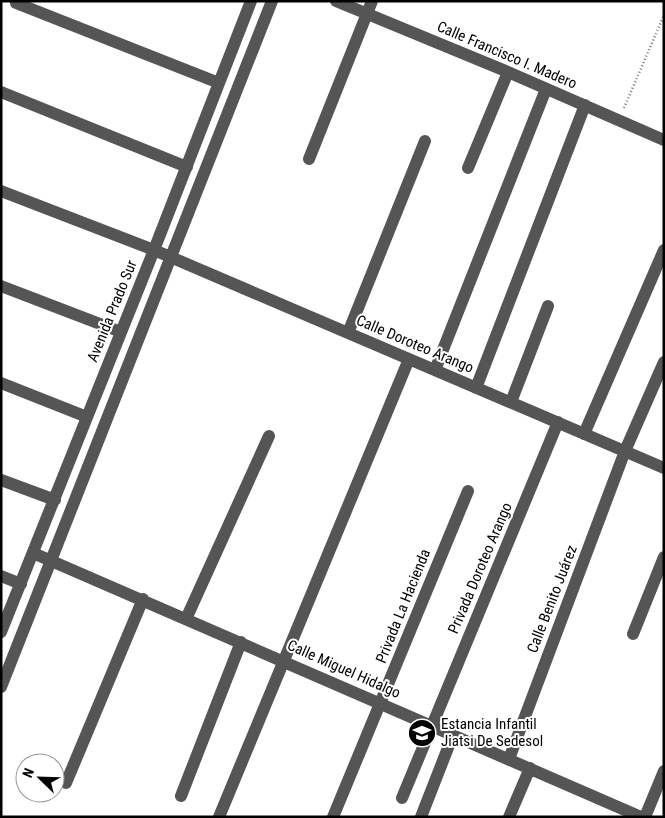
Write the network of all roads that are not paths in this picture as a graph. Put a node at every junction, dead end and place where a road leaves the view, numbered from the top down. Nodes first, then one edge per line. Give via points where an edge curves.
1 (251, 1) edge
2 (272, 1) edge
3 (336, 1) edge
4 (372, 1) edge
5 (16, 2) dead end
6 (368, 14) junction
7 (508, 72) junction
8 (219, 82) junction
9 (546, 89) junction
10 (1, 92) edge
11 (585, 105) junction
12 (664, 140) edge
13 (425, 141) dead end
14 (309, 159) dead end
15 (187, 167) junction
16 (468, 168) dead end
17 (1, 191) edge
18 (154, 250) junction
19 (664, 250) edge
20 (172, 258) junction
21 (1, 286) edge
22 (548, 306) dead end
23 (121, 332) junction
24 (348, 333) junction
25 (409, 359) junction
26 (664, 362) edge
27 (435, 370) junction
28 (1, 383) edge
29 (477, 384) junction
30 (511, 402) junction
31 (88, 417) junction
32 (558, 422) junction
33 (584, 434) junction
34 (269, 436) dead end
35 (625, 451) junction
36 (664, 468) edge
37 (1, 480) edge
38 (468, 491) dead end
39 (55, 500) junction
40 (34, 553) junction
41 (664, 557) edge
42 (51, 560) junction
43 (1, 576) edge
44 (21, 584) junction
45 (143, 599) junction
46 (186, 619) junction
47 (1, 632) edge
48 (633, 634) dead end
49 (241, 642) junction
50 (284, 660) junction
51 (1, 687) edge
52 (381, 704) junction
53 (432, 726) junction
54 (453, 735) junction
55 (509, 759) junction
56 (530, 768) junction
57 (664, 771) edge
58 (66, 783) dead end
59 (181, 796) dead end
60 (402, 798) dead end
61 (638, 816) edge
62 (219, 817) edge
63 (333, 817) edge
64 (421, 817) edge
65 (509, 817) edge

1 - 8 street, Avenida Prado Sur
2 - 20 street
3 - 6 street, Calle Francisco I. Madero
4 - 6 street
5 - 8 street
6 - 7 street, Calle Francisco I. Madero
6 - 14 street
7 - 9 street, Calle Francisco I. Madero
7 - 16 street
8 - 15 street, Avenida Prado Sur
9 - 11 street, Calle Francisco I. Madero
9 - 27 street
10 - 15 street
11 - 12 street, Calle Francisco I. Madero
11 - 29 street
13 - 24 street
15 - 18 street, Avenida Prado Sur
17 - 18 street, Calle Doroteo Arango
18 - 20 street, Calle Doroteo Arango
18 - 23 street, Avenida Prado Sur
19 - 33 street
20 - 24 street, Calle Doroteo Arango
20 - 42 street
21 - 23 street
22 - 30 street
23 - 31 street, Avenida Prado Sur
24 - 25 street, Calle Doroteo Arango
25 - 27 street, Calle Doroteo Arango
25 - 50 street
26 - 35 street, Calle Benito Juárez
27 - 29 street, Calle Doroteo Arango
28 - 31 street
29 - 30 street, Calle Doroteo Arango
30 - 32 street, Calle Doroteo Arango
31 - 39 street, Avenida Prado Sur
32 - 33 street, Calle Doroteo Arango
32 - 53 street, Privada Doroteo Arango
33 - 35 street, Calle Doroteo Arango
34 - 46 street
35 - 36 street, Calle Doroteo Arango
35 - 55 street, Calle Benito Juárez
37 - 39 street
38 - 52 street, Privada La Hacienda
39 - 40 street, Avenida Prado Sur
40 - 42 street, Calle Miguel Hidalgo
40 - 44 street, Avenida Prado Sur
41 - 48 street
42 - 45 street, Calle Miguel Hidalgo
42 - 51 street
43 - 44 street
44 - 47 street, Avenida Prado Sur
45 - 46 street, Calle Miguel Hidalgo
45 - 58 street
46 - 49 street, Calle Miguel Hidalgo
49 - 50 street, Calle Miguel Hidalgo
49 - 59 street
50 - 52 street, Calle Miguel Hidalgo
50 - 62 street
52 - 53 street, Calle Miguel Hidalgo
52 - 63 street, Privada La Hacienda
53 - 54 street, Calle Miguel Hidalgo
53 - 60 street, Privada Doroteo Arango
54 - 55 street, Calle Miguel Hidalgo
54 - 64 street
55 - 56 street, Calle Miguel Hidalgo
56 - 61 street, Calle Miguel Hidalgo
56 - 65 street
57 - 61 street

